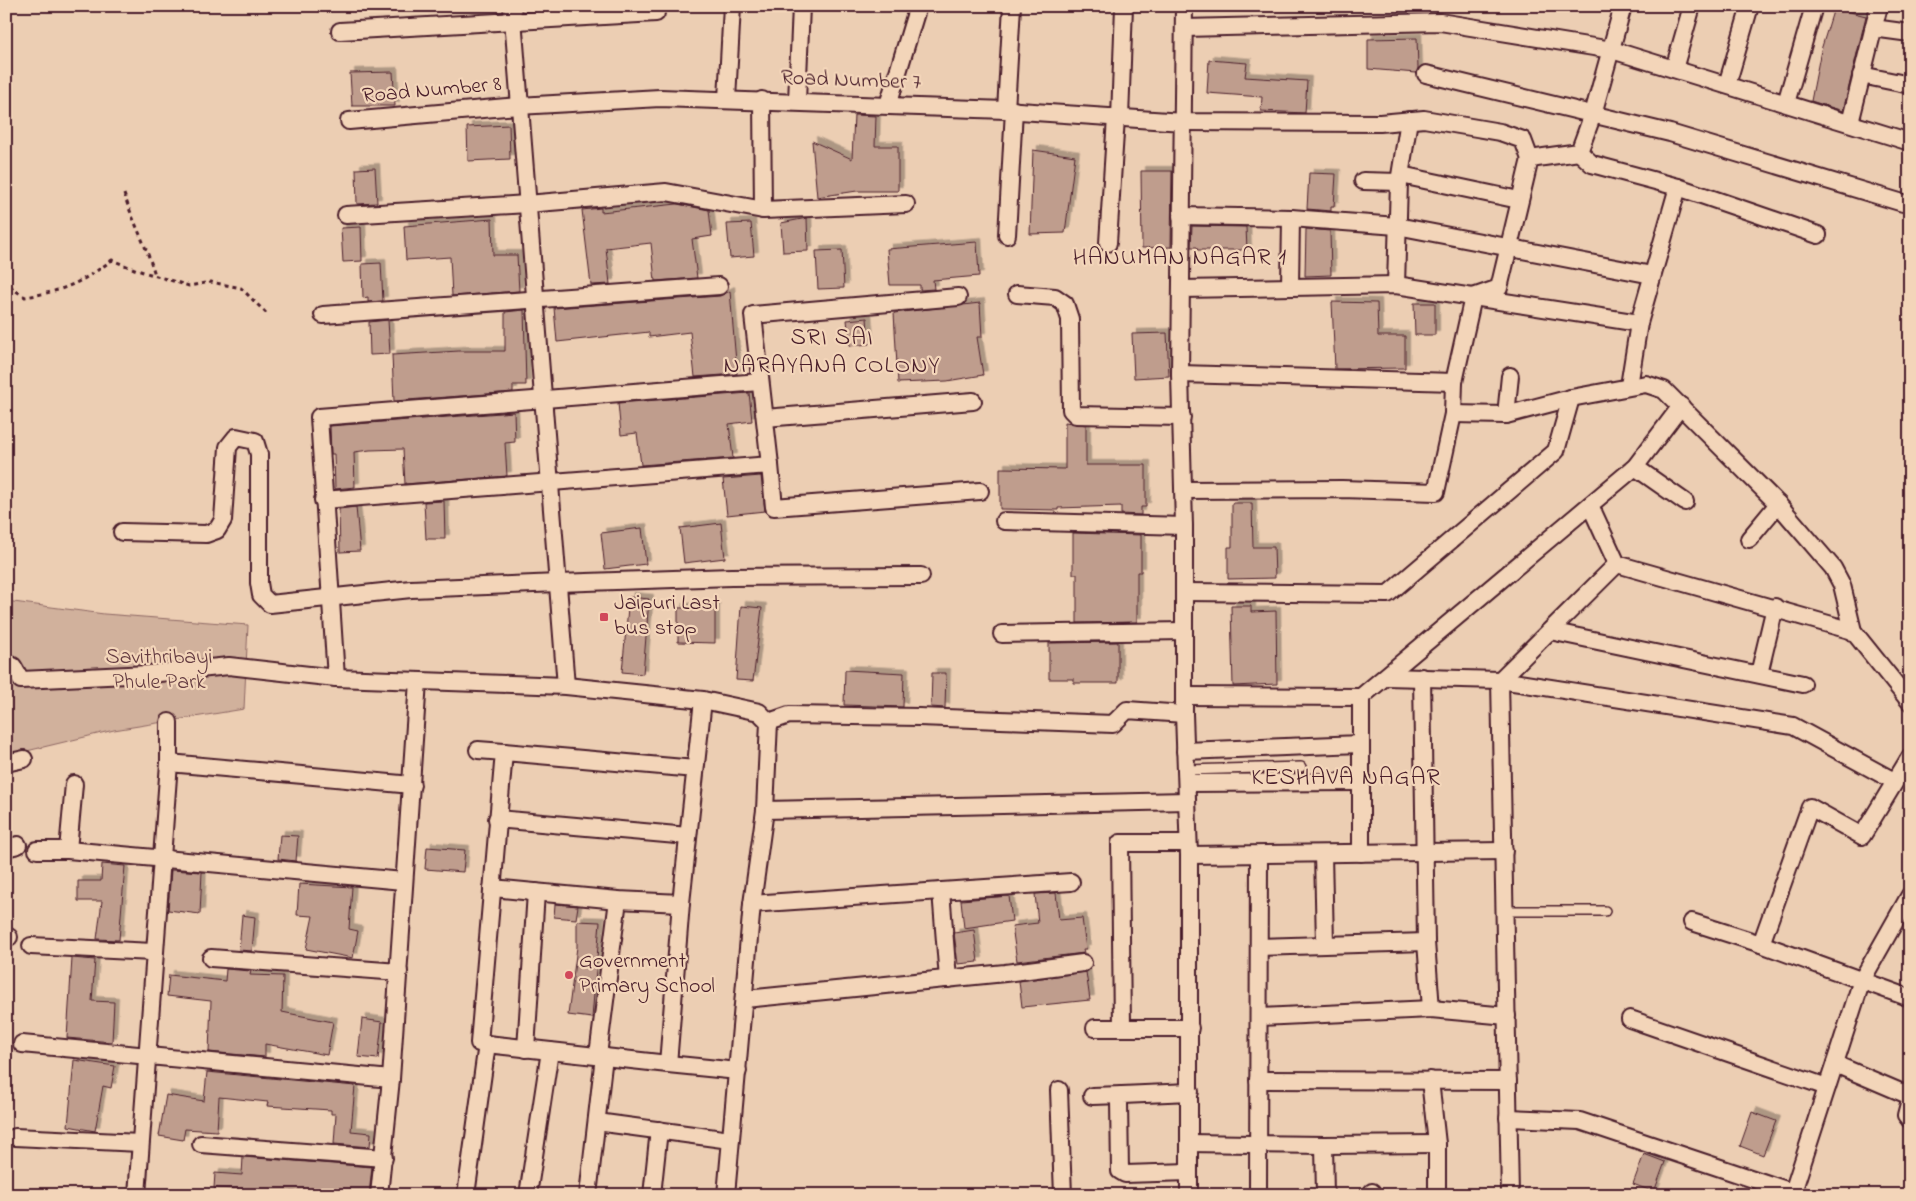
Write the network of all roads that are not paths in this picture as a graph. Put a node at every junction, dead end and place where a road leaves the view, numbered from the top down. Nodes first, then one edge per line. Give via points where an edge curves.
1 (732, 6) edge
2 (801, 6) edge
3 (918, 6) edge
4 (1012, 6) edge
5 (1124, 6) edge
6 (1184, 6) edge
7 (1623, 6) edge
8 (1692, 6) edge
9 (1750, 6) edge
10 (1814, 6) edge
11 (1879, 6) edge
12 (512, 13) edge
13 (656, 13) dead end
14 (1184, 28) junction
15 (1873, 28) junction
16 (340, 31) dead end
17 (1910, 33) edge
18 (1612, 50) junction
19 (1674, 69) junction
20 (1426, 74) dead end
21 (1861, 75) junction
22 (1727, 85) junction
23 (1910, 85) edge
24 (728, 99) junction
25 (762, 100) junction
26 (797, 101) junction
27 (1786, 103) junction
28 (888, 105) junction
29 (518, 106) junction
30 (1010, 110) junction
31 (1593, 114) junction
32 (1118, 117) junction
33 (1409, 120) junction
34 (349, 121) dead end
35 (1183, 122) junction
36 (1850, 123) junction
37 (1910, 142) edge
38 (1579, 152) junction
39 (1530, 159) junction
40 (1400, 179) junction
41 (1363, 181) dead end
42 (1678, 188) junction
43 (1519, 200) junction
44 (1903, 203) dead end
45 (527, 204) junction
46 (906, 204) dead end
47 (764, 210) junction
48 (346, 215) dead end
49 (1181, 216) junction
50 (1291, 218) junction
51 (1397, 226) junction
52 (1007, 235) dead end
53 (1818, 235) dead end
54 (1108, 243) dead end
55 (1509, 248) junction
56 (1652, 275) junction
57 (1396, 285) junction
58 (719, 286) dead end
59 (1290, 287) junction
60 (1182, 289) junction
61 (1017, 294) dead end
62 (1473, 297) junction
63 (958, 298) dead end
64 (535, 300) junction
65 (323, 315) dead end
66 (1639, 323) junction
67 (1180, 374) junction
68 (1510, 376) dead end
69 (760, 382) junction
70 (1454, 382) junction
71 (1628, 386) junction
72 (1571, 398) junction
73 (543, 399) junction
74 (973, 401) dead end
75 (1680, 406) junction
76 (1453, 414) junction
77 (1506, 415) junction
78 (1182, 417) junction
79 (766, 418) junction
80 (770, 465) junction
81 (1635, 467) junction
82 (550, 484) junction
83 (1184, 490) junction
84 (980, 491) dead end
85 (323, 500) junction
86 (1685, 502) dead end
87 (1778, 504) junction
88 (1590, 505) junction
89 (1004, 521) dead end
90 (1184, 526) junction
91 (122, 532) dead end
92 (1748, 538) dead end
93 (1618, 564) junction
94 (920, 576) dead end
95 (558, 583) junction
96 (1184, 592) junction
97 (329, 598) junction
98 (1774, 607) junction
99 (1184, 631) junction
100 (1550, 631) junction
101 (1853, 631) junction
102 (1002, 634) dead end
103 (6, 663) edge
104 (1759, 674) junction
105 (1386, 677) junction
106 (1422, 677) junction
107 (336, 678) junction
108 (1500, 680) junction
109 (418, 681) junction
110 (1803, 684) dead end
111 (566, 686) junction
112 (1185, 696) junction
113 (1361, 697) junction
114 (703, 700) junction
115 (1910, 702) edge
116 (1184, 714) junction
117 (169, 722) dead end
118 (769, 722) junction
119 (1360, 744) junction
120 (478, 750) dead end
121 (1185, 751) junction
122 (504, 752) junction
123 (1910, 757) edge
124 (24, 759) dead end
125 (6, 763) edge
126 (169, 763) junction
127 (1300, 767) dead end
128 (696, 770) junction
129 (1187, 776) junction
130 (1894, 781) junction
131 (1360, 782) junction
132 (74, 784) dead end
133 (412, 785) junction
134 (1186, 801) junction
135 (765, 810) junction
136 (497, 819) junction
137 (688, 836) junction
138 (1189, 849) junction
139 (37, 850) dead end
140 (68, 850) junction
141 (1504, 851) junction
142 (1426, 852) junction
143 (1361, 853) junction
144 (1323, 854) junction
145 (1259, 855) junction
146 (162, 860) junction
147 (403, 881) junction
148 (1071, 882) dead end
149 (492, 888) junction
150 (941, 891) junction
151 (536, 892) junction
152 (1910, 895) edge
153 (618, 900) junction
154 (681, 903) junction
155 (752, 904) junction
156 (1505, 911) junction
157 (1606, 911) dead end
158 (1692, 922) dead end
159 (1426, 942) junction
160 (1325, 944) junction
161 (1761, 944) junction
162 (31, 946) dead end
163 (1259, 947) junction
164 (154, 952) junction
165 (211, 958) dead end
166 (1083, 963) dead end
167 (399, 972) junction
168 (948, 979) junction
169 (1862, 980) junction
170 (1910, 998) edge
171 (746, 999) junction
172 (1430, 1009) junction
173 (1507, 1016) junction
174 (1258, 1017) junction
175 (1630, 1019) dead end
176 (1122, 1027) junction
177 (1095, 1028) dead end
178 (1190, 1028) junction
179 (22, 1044) dead end
180 (487, 1044) junction
181 (526, 1048) junction
182 (550, 1051) junction
183 (148, 1054) junction
184 (601, 1056) junction
185 (668, 1064) junction
186 (1835, 1064) junction
187 (738, 1071) junction
188 (391, 1078) junction
189 (1258, 1080) junction
190 (1430, 1080) junction
191 (1508, 1081) junction
192 (1828, 1087) junction
193 (1060, 1090) dead end
194 (1190, 1092) junction
195 (1122, 1095) junction
196 (1092, 1096) dead end
197 (1910, 1096) edge
198 (1910, 1100) edge
199 (1508, 1118) junction
200 (1910, 1120) edge
201 (597, 1122) junction
202 (659, 1130) junction
203 (15, 1137) dead end
204 (730, 1140) junction
205 (140, 1143) junction
206 (1189, 1143) junction
207 (201, 1144) dead end
208 (1437, 1144) junction
209 (1258, 1145) junction
210 (1324, 1145) junction
211 (384, 1158) junction
212 (1189, 1172) junction
213 (1795, 1194) edge
214 (138, 1195) edge
215 (379, 1195) edge
216 (466, 1195) edge
217 (528, 1195) edge
218 (588, 1195) edge
219 (652, 1195) edge
220 (726, 1195) edge
221 (1063, 1195) edge
222 (1189, 1195) edge
223 (1258, 1195) edge
224 (1324, 1195) edge
225 (1437, 1195) edge
226 (1510, 1195) edge

1 - 24 street
2 - 26 street
3 - 28 street
4 - 30 street
5 - 32 street
6 - 14 street
7 - 18 street
8 - 19 street
9 - 22 street
10 - 27 street
11 - 15 street
12 - 13 street
12 - 16 street
12 - 29 street
14 - 18 street via 1440,22
14 - 35 street
15 - 17 street
15 - 21 street
18 - 19 street
18 - 31 street
19 - 22 street
20 - 31 street
21 - 23 street
21 - 36 street
22 - 27 street
24 - 25 street, Road Number 7
24 - 29 street, Road Number 7 via 660,98
25 - 26 street, Road Number 7
25 - 47 street
26 - 28 street, Road Number 7
27 - 36 street
28 - 30 street, Road Number 7
29 - 34 street, Road Number 8
29 - 45 street
30 - 32 street, Road Number 7
30 - 52 street
31 - 38 street
31 - 44 street via 1670,133
32 - 35 street, Road Number 7
32 - 54 street
33 - 35 street, Road Number 7
33 - 39 street, Road Number 7 via 1424,119 1500,132 1523,140
33 - 40 street
35 - 49 street
36 - 37 street
38 - 39 street
38 - 42 street via 1592,164
39 - 43 street
40 - 41 street
40 - 43 street
40 - 51 street
42 - 53 street
42 - 56 street
43 - 55 street
45 - 47 street via 666,192
45 - 48 street
45 - 64 street
46 - 47 street
49 - 50 street
49 - 60 street
50 - 51 street
50 - 59 street
51 - 55 street
51 - 57 street
55 - 56 street
55 - 62 street via 1499,288
56 - 66 street
57 - 59 street
57 - 62 street
58 - 64 street
59 - 60 street
60 - 67 street
61 - 78 street via 1054,297 1065,304 1070,318 1071,410 1076,415
62 - 66 street
62 - 70 street
63 - 69 street via 753,315
64 - 65 street
64 - 73 street
66 - 71 street
67 - 70 street
67 - 78 street
68 - 77 street
69 - 73 street
69 - 79 street
70 - 76 street
71 - 72 street
71 - 75 street via 1646,384 1664,390
72 - 77 street
72 - 96 street via 1556,451 1388,594
73 - 82 street
73 - 85 street via 319,417
74 - 79 street
75 - 81 street
75 - 87 street
76 - 77 street
76 - 83 street via 1436,492
78 - 83 street
79 - 80 street
80 - 82 street
80 - 84 street via 774,507
81 - 86 street
81 - 88 street
82 - 85 street
82 - 95 street
83 - 90 street
85 - 97 street
87 - 92 street
87 - 101 street via 1833,568 1842,585
88 - 93 street
88 - 105 street
89 - 90 street
90 - 96 street
91 - 97 street via 206,534 217,530 223,520 228,447 236,437 255,441 259,454 258,583 262,596 270,604
93 - 98 street
93 - 100 street
94 - 95 street via 731,577
95 - 97 street via 411,589
95 - 111 street
96 - 99 street
97 - 107 street
98 - 101 street
98 - 104 street
99 - 102 street
99 - 112 street
100 - 104 street
100 - 108 street
101 - 115 street
103 - 107 street via 13,666 21,680 149,674 229,666
104 - 110 street
105 - 106 street
105 - 113 street
106 - 108 street
106 - 142 street
107 - 109 street
108 - 130 street via 1794,726
108 - 141 street
109 - 111 street
109 - 133 street
111 - 114 street
112 - 113 street
112 - 116 street
113 - 119 street
114 - 118 street via 759,712
114 - 128 street
116 - 118 street via 1127,710 1113,724 789,715
116 - 121 street
117 - 126 street
118 - 135 street
119 - 121 street
119 - 131 street
120 - 122 street
121 - 129 street
122 - 128 street
122 - 136 street
123 - 130 street
124 - 125 street
126 - 133 street
126 - 146 street
127 - 129 lane
128 - 137 street
129 - 131 street
129 - 134 street
130 - 161 street via 1862,836 1810,807
131 - 143 street
132 - 140 street
133 - 147 street
134 - 135 street
134 - 138 street
135 - 155 street
136 - 137 street
136 - 149 street
137 - 154 street
138 - 145 street
138 - 176 street via 1120,843
138 - 178 street
139 - 140 street
140 - 146 street
141 - 142 street
141 - 156 street
142 - 143 street
142 - 159 street
143 - 144 street
144 - 145 street
144 - 160 street
145 - 163 street
146 - 147 street
146 - 164 street
147 - 167 street
148 - 150 street
149 - 151 street
149 - 180 street via 479,1043
150 - 155 street
150 - 168 street
151 - 153 street
151 - 181 street
152 - 169 street
153 - 154 street
153 - 184 street
154 - 185 street
155 - 171 street
156 - 157 lane
156 - 173 street
158 - 161 street
159 - 160 street
159 - 172 street
160 - 163 street
161 - 169 street
162 - 164 street
163 - 174 street
164 - 183 street
165 - 167 street
166 - 168 street
167 - 188 street
168 - 171 street
169 - 170 street
169 - 186 street
171 - 187 street
172 - 173 street
172 - 174 street
173 - 191 street
174 - 189 street
175 - 192 street
176 - 177 street
176 - 178 street
178 - 194 street
179 - 183 street
180 - 181 street
180 - 216 street
181 - 182 street
182 - 184 street
182 - 217 street
183 - 188 street
183 - 205 street
184 - 185 street
184 - 201 street
185 - 187 street
186 - 192 street
186 - 197 street
187 - 204 street
188 - 211 street
189 - 190 street
189 - 209 street
190 - 191 street
190 - 208 street
191 - 199 street
192 - 213 street
193 - 221 street
194 - 195 street
194 - 206 street
195 - 196 street
195 - 212 street via 1119,1102 1120,1171 1125,1174
198 - 200 street via 1906,1115
199 - 213 street via 1580,1120
199 - 226 street
201 - 202 street
201 - 218 street
202 - 204 street
202 - 219 street
203 - 205 street
204 - 220 street
205 - 214 street
206 - 209 street
206 - 212 street
207 - 211 street
208 - 210 street
208 - 225 street
209 - 210 street
209 - 223 street
210 - 224 street
211 - 215 street
212 - 222 street

